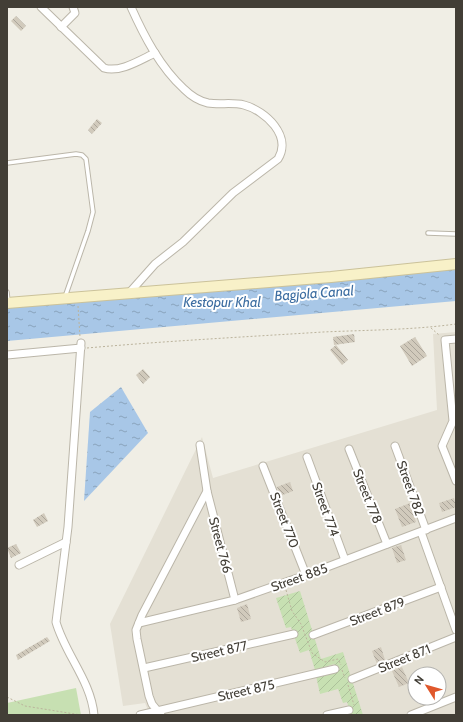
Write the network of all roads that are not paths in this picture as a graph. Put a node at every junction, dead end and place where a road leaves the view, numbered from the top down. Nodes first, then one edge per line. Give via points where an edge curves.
1 (41, 7) edge
2 (73, 7) edge
3 (131, 7) edge
4 (61, 27) junction
5 (155, 53) junction
6 (7, 163) edge
7 (428, 233) dead end
8 (456, 234) edge
9 (456, 264) edge
10 (7, 292) edge
11 (130, 292) junction
12 (65, 298) junction
13 (8, 303) edge
14 (456, 339) edge
15 (7, 355) edge
16 (200, 445) dead end
17 (395, 446) dead end
18 (349, 449) dead end
19 (308, 457) dead end
20 (263, 466) dead end
21 (456, 481) edge
22 (207, 491) junction
23 (456, 518) edge
24 (424, 531) junction
25 (66, 542) junction
26 (387, 544) junction
27 (345, 560) junction
28 (19, 565) dead end
29 (306, 575) junction
30 (441, 587) junction
31 (235, 600) junction
32 (138, 623) junction
33 (456, 630) edge
34 (294, 634) dead end
35 (314, 635) dead end
36 (456, 637) edge
37 (144, 668) junction
38 (335, 669) dead end
39 (352, 679) dead end
40 (456, 697) edge
41 (352, 709) road end
42 (159, 712) edge
43 (94, 715) edge
44 (142, 715) edge
45 (327, 715) edge
46 (411, 715) edge

1 - 4 street
2 - 4 street via 74,14
3 - 5 street
4 - 5 street via 104,68 111,70
5 - 11 street via 184,89 199,100 208,103 245,105 260,112 279,133 283,152 272,165 237,190 155,264
6 - 12 lane via 76,154 86,159 93,212
7 - 8 lane
9 - 11 street via 331,277
10 - 13 lane
11 - 12 street via 77,299
12 - 13 street
14 - 21 street via 445,340 453,421 442,446
15 - 25 street via 81,346
16 - 22 street, Street 766
17 - 24 street, Street 782
18 - 26 street, Street 778
19 - 27 street, Street 774
20 - 29 street, Street 770
22 - 31 street, Street 766
22 - 32 street
23 - 24 street, Street 885
24 - 26 street, Street 885
24 - 30 street, Street 782
25 - 28 street
25 - 43 street via 56,622 60,636 88,692
26 - 27 street, Street 885
27 - 29 street, Street 885
29 - 31 street, Street 885
30 - 33 street, Street 782
30 - 35 street, Street 879
31 - 32 street, Street 885
32 - 37 street via 137,639
34 - 37 street, Street 877
36 - 39 street, Street 871
37 - 42 street via 152,704
38 - 42 street, Street 875
40 - 46 street
41 - 45 street
42 - 44 street, Street 875

